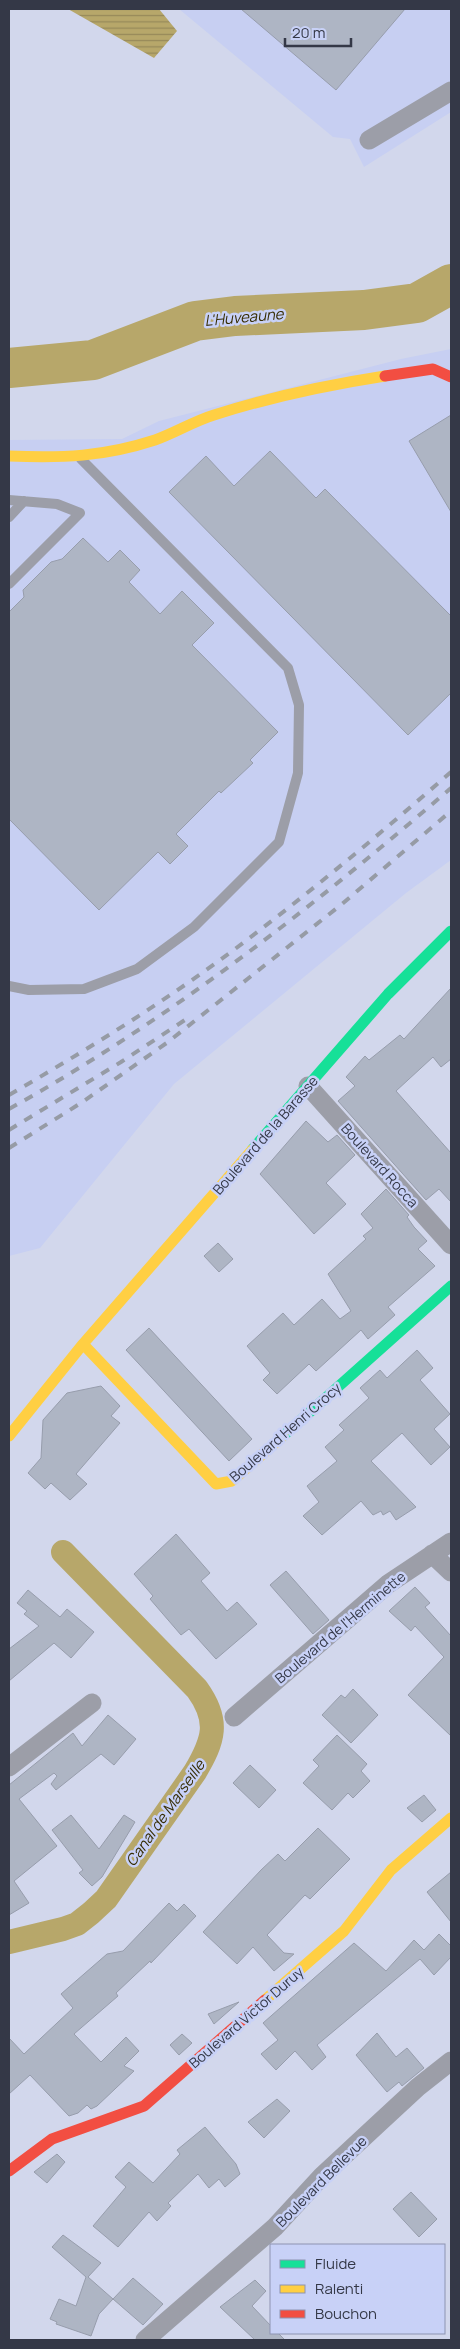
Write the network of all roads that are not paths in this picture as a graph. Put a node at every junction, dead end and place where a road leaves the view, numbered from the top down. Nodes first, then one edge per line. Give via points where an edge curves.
1 (451, 91) edge
2 (369, 140) dead end
3 (445, 363) dead end
4 (433, 368) junction
5 (451, 377) edge
6 (9, 456) edge
7 (78, 456) junction
8 (9, 500) edge
9 (24, 501) junction
10 (9, 517) edge
11 (9, 584) edge
12 (451, 931) edge
13 (9, 986) edge
14 (308, 1086) junction
15 (451, 1245) edge
16 (451, 1286) edge
17 (83, 1344) junction
18 (47, 1369) dead end
19 (9, 1436) edge
20 (451, 1542) edge
21 (432, 1554) junction
22 (451, 1572) edge
23 (92, 1703) dead end
24 (234, 1717) dead end
25 (9, 1767) edge
26 (451, 1818) edge
27 (451, 2061) edge
28 (9, 2171) edge
29 (145, 2340) edge

1 - 2 street
3 - 4 lane
4 - 5 street
4 - 7 street via 323,386 213,415 157,439 114,452
6 - 7 street
7 - 13 lane via 288,668 299,705 298,773 279,842 194,927 137,969 84,989 29,990
8 - 9 lane
9 - 10 lane
9 - 11 lane via 57,504 80,513
12 - 14 street, Boulevard de la Barasse via 388,994
14 - 15 street, Boulevard Rocca
14 - 17 street, Boulevard de la Barasse
16 - 17 street, Boulevard Henri Crocy via 232,1481 216,1484
17 - 18 street, Boulevard de la Barasse
17 - 19 street, Boulevard de la Barasse
20 - 21 street, Boulevard de l'Herminette
21 - 22 street
21 - 24 street, Boulevard de l'Herminette via 388,1584
23 - 25 street
26 - 28 street, Boulevard Victor Duruy via 391,1870 344,1931 144,2106 52,2139
27 - 29 street, Boulevard Bellevue via 418,2087 322,2176 275,2227

